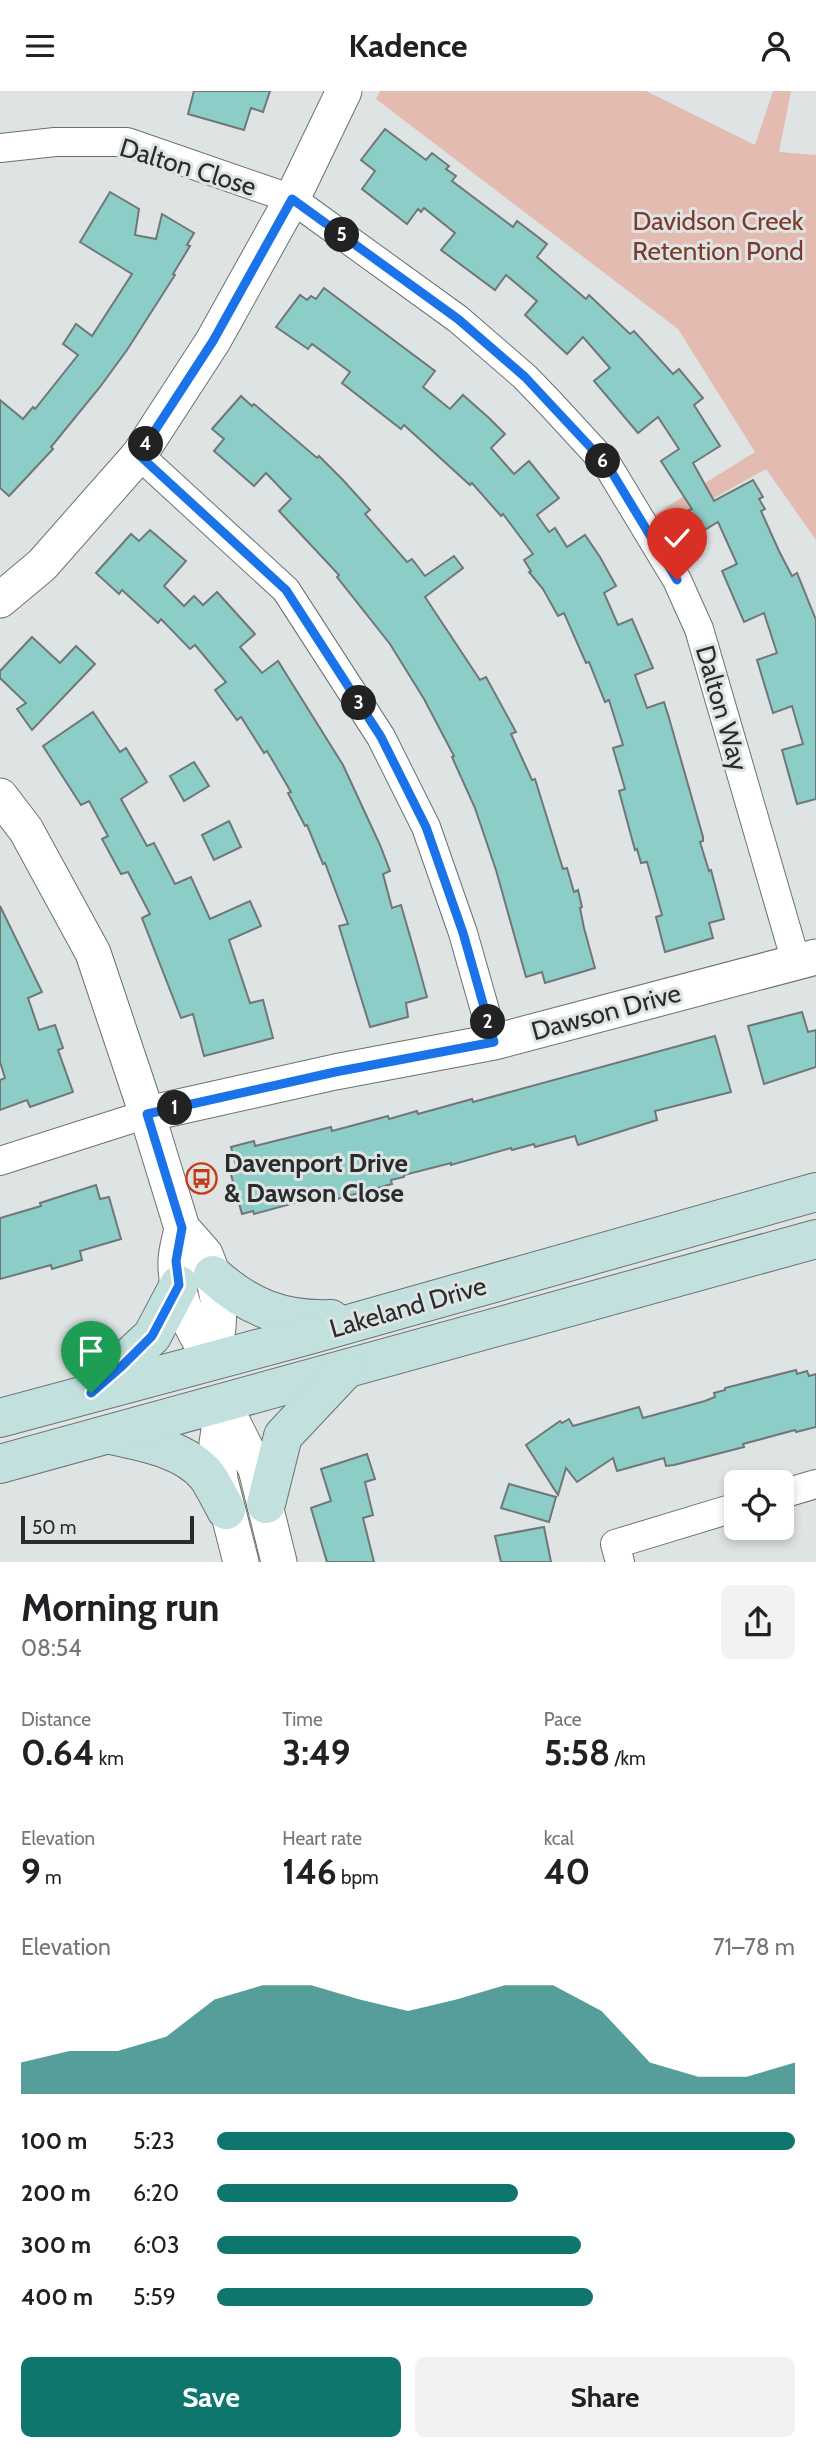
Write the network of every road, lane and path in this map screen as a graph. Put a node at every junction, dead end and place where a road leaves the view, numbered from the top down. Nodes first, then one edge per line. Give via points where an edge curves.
1 (344, 91) edge
2 (0, 148) edge
3 (292, 199) junction
4 (139, 455) junction
5 (0, 600) edge
6 (0, 796) edge
7 (806, 959) edge
8 (494, 1042) junction
9 (147, 1114) junction
10 (0, 1161) edge
11 (816, 1192) edge
12 (816, 1239) edge
13 (196, 1280) junction
14 (368, 1318) junction
15 (313, 1334) junction
16 (212, 1360) junction
17 (254, 1371) junction
18 (331, 1373) junction
19 (179, 1390) junction
20 (91, 1393) junction
21 (223, 1403) junction
22 (0, 1418) edge
23 (109, 1434) junction
24 (0, 1464) edge
25 (816, 1483) edge
26 (794, 1490) edge
27 (266, 1504) junction
28 (226, 1510) junction
29 (724, 1511) edge
30 (241, 1562) edge
31 (279, 1562) edge
32 (620, 1562) edge

1 - 3 street
2 - 3 street, Dalton Close via 127,142
3 - 4 street via 213,341
3 - 7 street, Dalton Way via 458,319 525,377 608,466 677,580 699,629
4 - 5 street via 41,565
4 - 8 street via 286,590 381,737 426,827
6 - 9 street via 26,830 93,953
7 - 8 street, Dawson Drive
8 - 9 street, Dawson Drive
9 - 10 street
9 - 13 street via 182,1228 176,1261
11 - 14 main road, Lakeland Drive
12 - 18 main road, Lakeland Drive
13 - 14 main road via 280,1315 315,1320
13 - 16 street via 185,1311
13 - 20 main road via 152,1336
14 - 15 main road, Lakeland Drive
15 - 16 main road, Lakeland Drive
15 - 17 main road via 265,1359
16 - 17 main road
16 - 19 main road
16 - 20 main road, Lakeland Drive
17 - 18 main road via 277,1376
17 - 21 main road
18 - 21 main road, Lakeland Drive
18 - 27 main road via 283,1436
19 - 20 main road via 147,1387
19 - 21 main road
19 - 23 main road
20 - 22 main road, Lakeland Drive
21 - 23 main road, Lakeland Drive
21 - 27 street via 256,1469
21 - 28 street via 217,1443
23 - 24 main road, Lakeland Drive
23 - 28 main road via 161,1447 195,1465 207,1476
25 - 26 street
27 - 31 street
28 - 30 street
29 - 32 street via 615,1544

